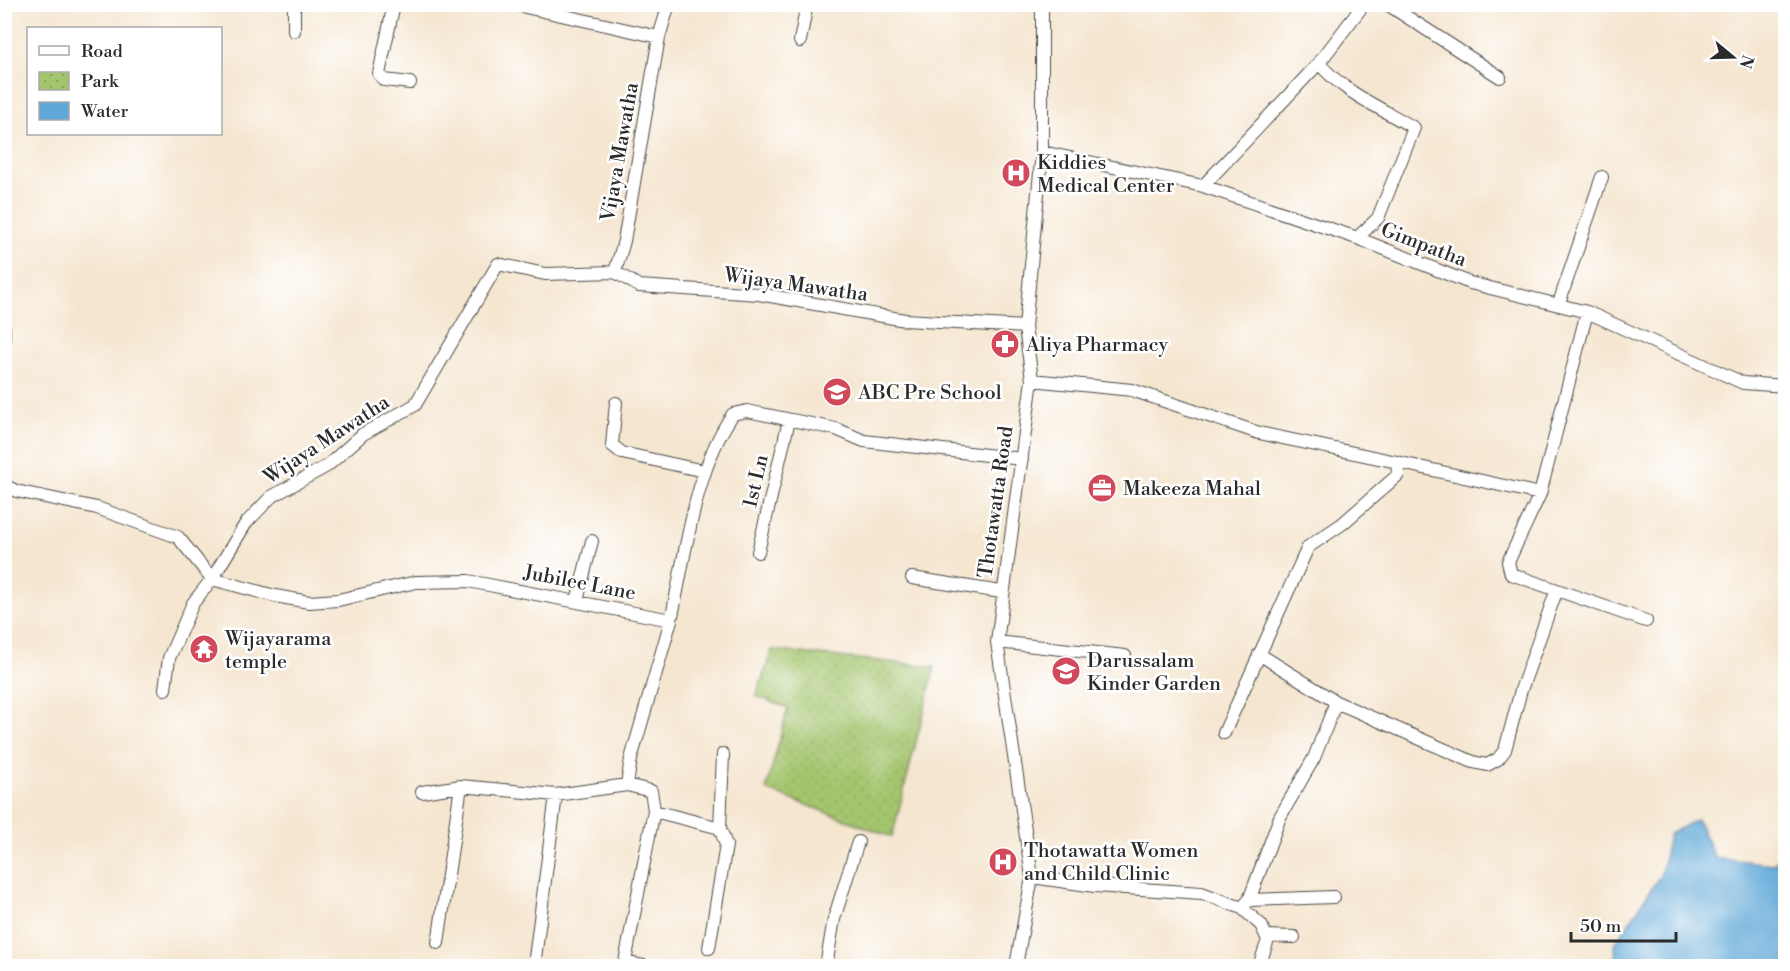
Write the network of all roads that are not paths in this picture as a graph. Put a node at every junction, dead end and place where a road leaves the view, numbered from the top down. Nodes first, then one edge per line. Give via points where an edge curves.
1 (294, 4) edge
2 (394, 4) edge
3 (512, 4) edge
4 (669, 4) edge
5 (807, 4) edge
6 (1042, 4) edge
7 (1364, 4) edge
8 (1387, 4) edge
9 (294, 32) dead end
10 (659, 37) junction
11 (800, 41) dead end
12 (1319, 63) junction
13 (1500, 77) dead end
14 (410, 83) dead end
15 (1042, 152) junction
16 (1602, 177) dead end
17 (1203, 186) junction
18 (1357, 238) junction
19 (615, 272) junction
20 (1559, 303) junction
21 (1587, 312) junction
22 (1025, 327) junction
23 (4, 328) edge
24 (4, 350) edge
25 (1032, 380) junction
26 (1785, 386) edge
27 (616, 403) dead end
28 (789, 420) junction
29 (1022, 459) junction
30 (1397, 462) junction
31 (704, 471) junction
32 (4, 484) edge
33 (1540, 494) junction
34 (592, 541) dead end
35 (758, 552) dead end
36 (912, 578) dead end
37 (212, 579) junction
38 (1002, 592) junction
39 (1556, 592) junction
40 (577, 601) junction
41 (671, 620) junction
42 (1646, 621) dead end
43 (997, 642) junction
44 (1259, 654) junction
45 (1125, 656) dead end
46 (165, 689) dead end
47 (1336, 702) junction
48 (1224, 733) dead end
49 (723, 754) dead end
50 (627, 785) junction
51 (462, 786) junction
52 (422, 792) dead end
53 (556, 795) junction
54 (654, 811) junction
55 (720, 828) junction
56 (858, 842) dead end
57 (1032, 877) junction
58 (1334, 897) dead end
59 (1245, 904) junction
60 (1266, 936) junction
61 (1294, 937) dead end
62 (438, 943) dead end
63 (709, 948) dead end
64 (534, 966) edge
65 (644, 966) edge
66 (826, 966) edge
67 (1016, 966) edge
68 (1259, 966) edge

1 - 9 street
2 - 14 street via 379,75 384,80
3 - 10 street
4 - 10 street, Vijaya Mawatha
5 - 11 street
6 - 15 street, Thotawatta Road
7 - 12 street
8 - 13 street
10 - 19 street, Vijaya Mawatha via 624,241
12 - 17 street
12 - 18 street via 1346,86 1414,128 1378,218
15 - 17 street, Gimpatha
15 - 22 street, Thotawatta Road
16 - 20 street
17 - 18 street, Gimpatha
18 - 20 street, Gimpatha via 1470,282
19 - 22 street, Wijaya Mawatha via 639,286 759,294 905,320
19 - 37 street, Wijaya Mawatha via 545,273 498,264 415,405 363,434 327,466 272,497 246,524
20 - 21 street, Gimpatha
21 - 26 street, Gimpatha via 1743,384
21 - 33 street
22 - 25 street, Thotawatta Road
23 - 24 street
25 - 29 street, Thotawatta Road
25 - 30 street via 1132,390 1259,433
27 - 31 street via 612,445 622,453
28 - 29 street via 836,429 864,441
28 - 31 street via 747,411 732,414
28 - 35 street, 1st Ln
29 - 38 street, Thotawatta Road
30 - 33 street
30 - 44 street via 1398,475 1342,524 1308,547
31 - 41 street
32 - 37 street via 16,491 97,508 178,537
33 - 39 street via 1508,562 1510,574
34 - 40 street
36 - 38 street
37 - 40 street, Jubilee Lane via 309,602 338,600 416,582 468,581
37 - 46 street via 193,603 169,658
38 - 43 street, Thotawatta Road
39 - 42 street
39 - 47 street via 1521,690 1505,750 1487,765
40 - 41 street, Jubilee Lane
41 - 50 street
43 - 45 street
43 - 57 street, Thotawatta Road
44 - 47 street
44 - 48 street
47 - 59 street via 1314,758 1280,817
49 - 55 street
50 - 53 street
50 - 54 street via 651,792
51 - 52 street
51 - 53 street
51 - 62 street
53 - 64 street
54 - 55 street
54 - 65 street via 626,962
55 - 63 street via 726,845
56 - 66 street via 834,919
57 - 59 street via 1095,886 1202,893
57 - 67 street, Thotawatta Road
58 - 59 street
59 - 60 street
60 - 61 street
60 - 68 street

